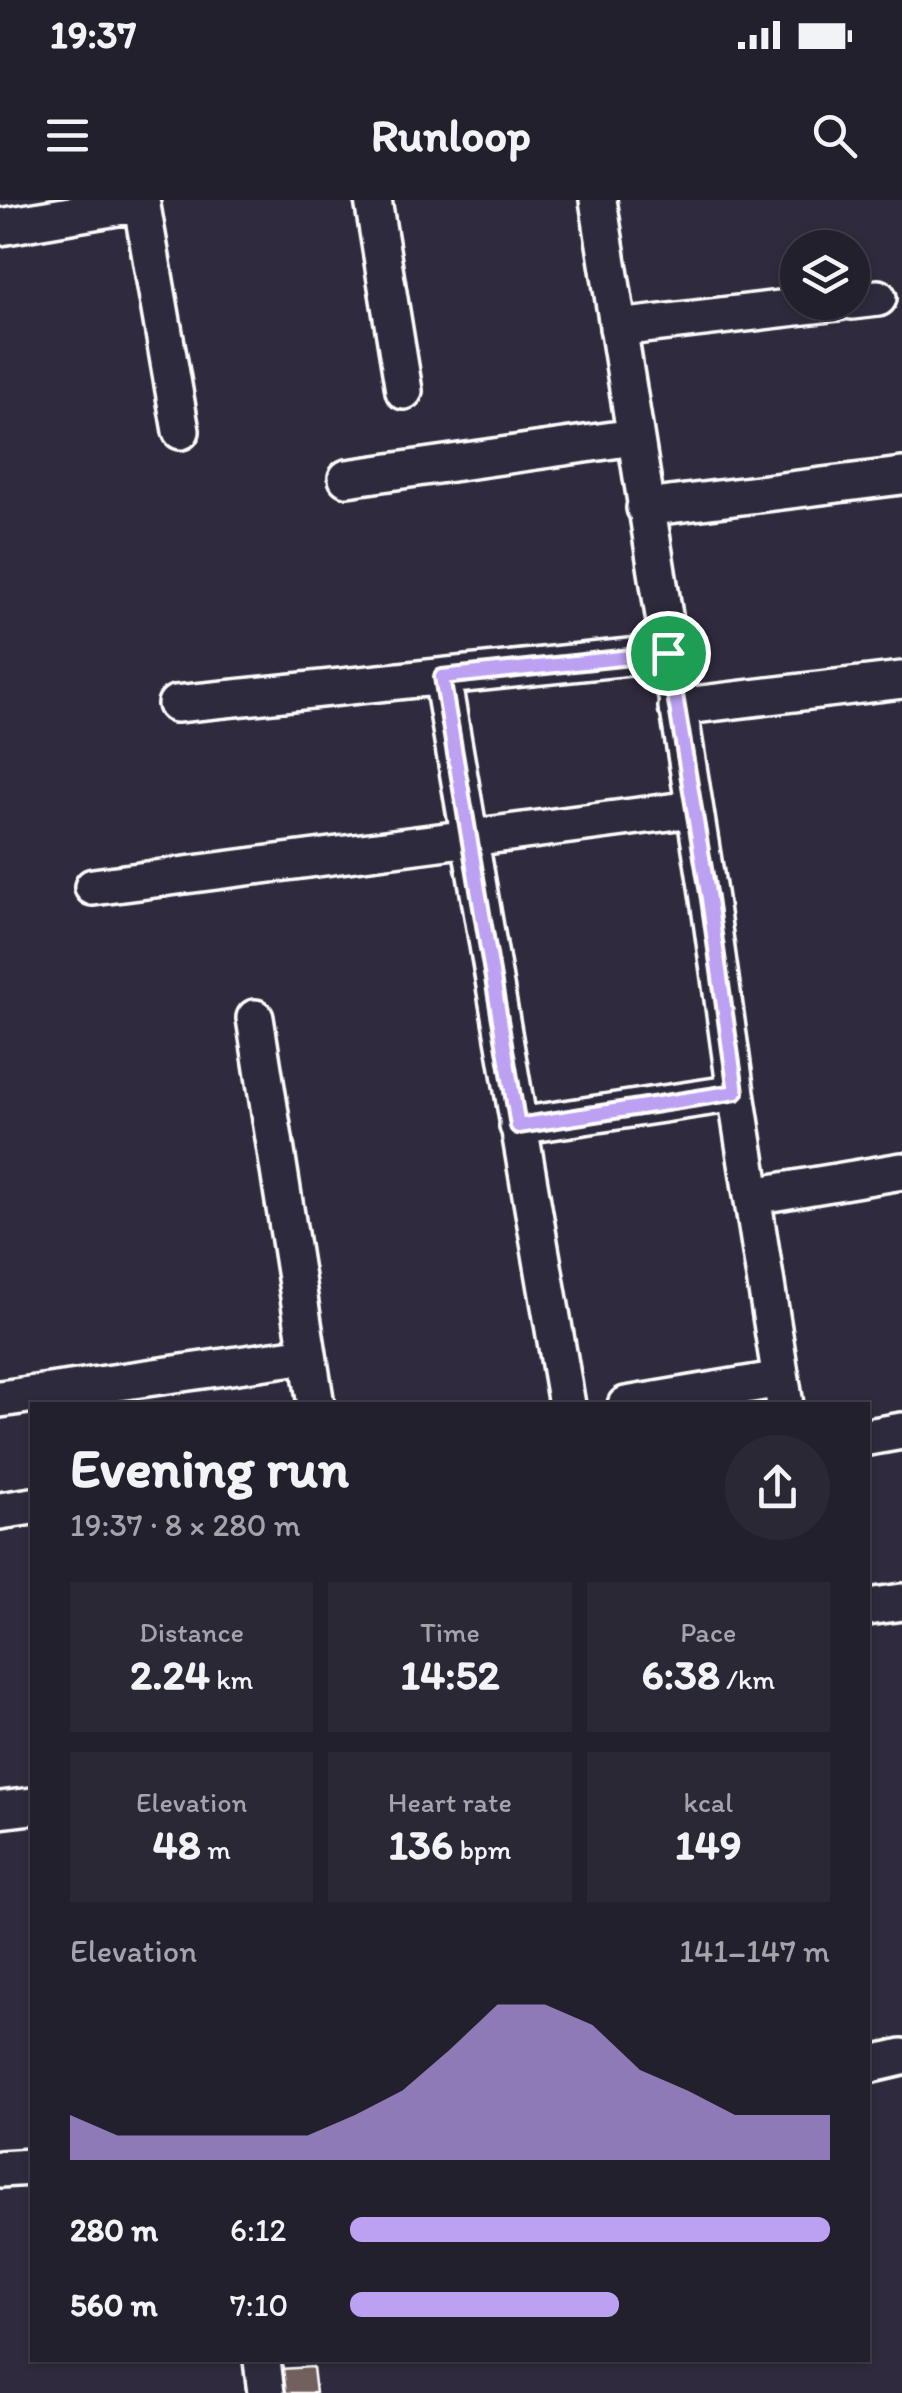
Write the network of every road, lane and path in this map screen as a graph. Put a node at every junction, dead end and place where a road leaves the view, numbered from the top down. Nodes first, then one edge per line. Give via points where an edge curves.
1 (373, 200) edge
2 (598, 200) edge
3 (141, 202) edge
4 (0, 227) edge
5 (780, 309) edge
6 (618, 328) junction
7 (404, 391) dead end
8 (181, 431) dead end
9 (634, 436) junction
10 (902, 476) edge
11 (347, 478) dead end
12 (645, 508) junction
13 (668, 653) junction
14 (442, 677) junction
15 (902, 680) edge
16 (176, 704) dead end
17 (677, 707) junction
18 (694, 809) junction
19 (470, 838) junction
20 (93, 886) dead end
21 (255, 1018) dead end
22 (736, 1092) junction
23 (518, 1126) junction
24 (902, 1171) edge
25 (753, 1196) junction
26 (308, 1354) junction
27 (783, 1392) edge
28 (0, 1399) edge
29 (316, 1402) edge
30 (566, 1402) edge
31 (662, 1402) edge
32 (902, 1431) edge
33 (870, 1437) edge
34 (30, 1506) edge
35 (0, 1511) edge
36 (902, 1602) edge
37 (870, 1607) edge
38 (30, 1806) edge
39 (0, 1810) edge
40 (902, 2057) edge
41 (870, 2065) edge
42 (30, 2167) edge
43 (0, 2169) edge
44 (262, 2362) edge
45 (266, 2393) edge

1 - 7 street
2 - 6 street
3 - 4 street
3 - 8 street
5 - 6 street
6 - 9 street
9 - 11 street
9 - 12 street
10 - 12 street
12 - 13 street
13 - 14 street
13 - 17 street
14 - 16 street
14 - 19 street
15 - 17 street
17 - 18 street
18 - 19 street
18 - 22 street
19 - 20 street
19 - 23 street
21 - 26 street
22 - 23 street
22 - 25 street
23 - 30 street
24 - 25 street
25 - 27 street
26 - 28 street
26 - 29 street
27 - 31 street
32 - 33 street
34 - 35 street
36 - 37 street
38 - 39 street
40 - 41 street
42 - 43 street
44 - 45 street

